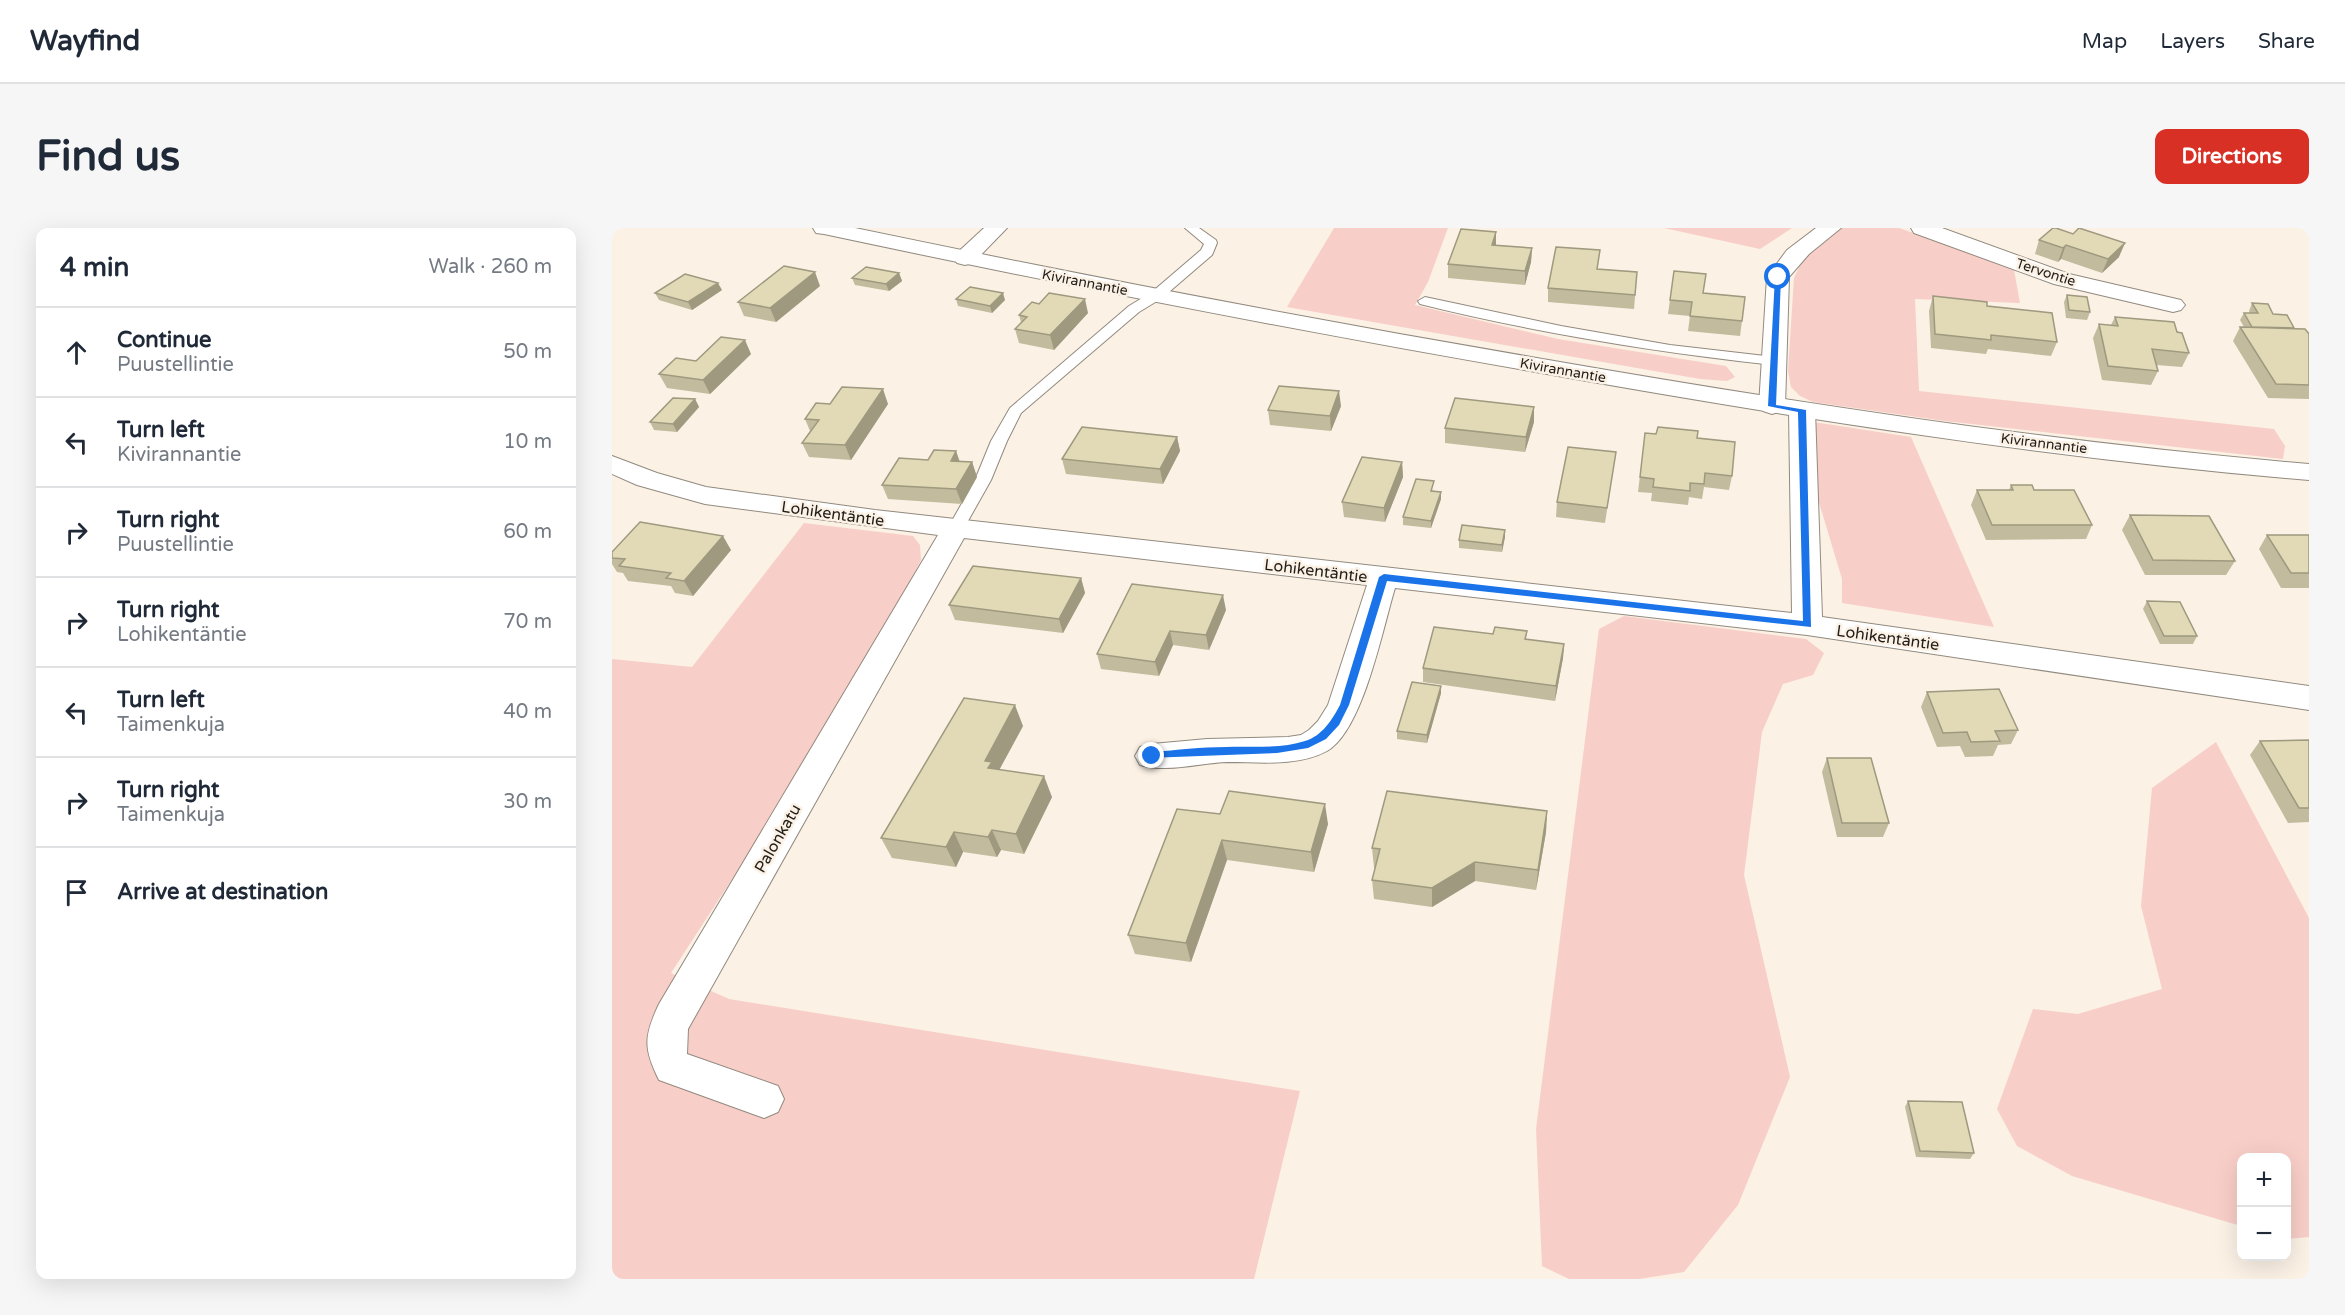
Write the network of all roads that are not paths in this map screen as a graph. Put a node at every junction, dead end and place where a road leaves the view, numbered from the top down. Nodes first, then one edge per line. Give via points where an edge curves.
1 (824, 228) edge
2 (996, 228) edge
3 (1191, 228) edge
4 (1830, 228) edge
5 (1922, 228) edge
6 (964, 258) junction
7 (1157, 295) junction
8 (1425, 301) dead end
9 (2173, 305) dead end
10 (1774, 361) junction
11 (1772, 406) junction
12 (1802, 410) junction
13 (612, 464) edge
14 (2309, 472) edge
15 (956, 528) junction
16 (1384, 577) junction
17 (1808, 625) junction
18 (2309, 698) edge
19 (1152, 756) dead end
20 (764, 1100) dead end

1 - 6 street, Kivirannantie
2 - 6 street
3 - 7 lane via 1212,243 1207,252
4 - 10 street via 1801,248 1778,277
5 - 9 street, Tervontie via 2062,279
6 - 7 street, Kivirannantie
7 - 11 street, Kivirannantie
7 - 15 lane via 1134,309 1016,411
8 - 10 lane via 1670,349
10 - 11 street
11 - 12 street, Kivirannantie
12 - 14 street, Kivirannantie via 2025,442
12 - 17 street
13 - 15 street, Lohikentäntie via 647,479 705,495
15 - 16 street, Lohikentäntie
15 - 20 street, Palonkatu via 666,1033 665,1049 672,1067
16 - 17 street, Lohikentäntie
16 - 19 street via 1344,705 1323,736 1308,744 1277,749
17 - 18 street, Lohikentäntie

